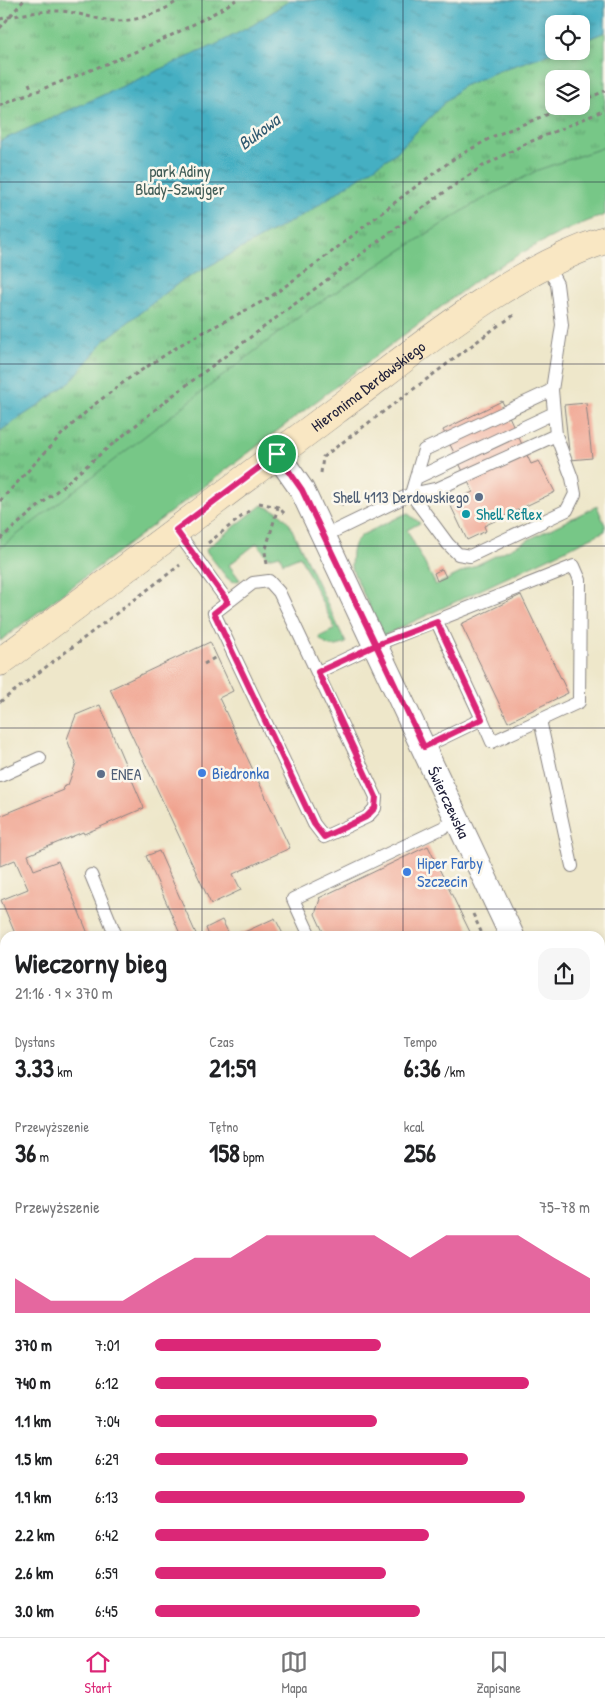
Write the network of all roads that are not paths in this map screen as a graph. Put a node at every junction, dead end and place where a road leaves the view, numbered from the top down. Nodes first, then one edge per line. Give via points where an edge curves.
1 (605, 240) edge
2 (547, 265) junction
3 (552, 390) junction
4 (554, 413) junction
5 (556, 435) junction
6 (277, 454) junction
7 (416, 478) junction
8 (411, 494) junction
9 (176, 530) junction
10 (324, 536) junction
11 (228, 602) junction
12 (437, 622) junction
13 (376, 645) junction
14 (0, 662) edge
15 (318, 672) junction
16 (482, 719) junction
17 (540, 720) junction
18 (424, 747) junction
19 (40, 758) dead end
20 (0, 776) edge
21 (459, 820) junction
22 (572, 866) dead end
23 (91, 875) dead end
24 (114, 931) edge
25 (308, 931) edge
26 (510, 931) edge

1 - 2 main road, Hieronima Derdowskiego
2 - 3 lane via 557,284 562,325
2 - 6 main road, Hieronima Derdowskiego via 489,298
3 - 4 lane
3 - 7 lane via 424,450
4 - 5 lane
4 - 7 lane
5 - 8 lane via 438,488
5 - 8 lane via 575,494 567,510 470,556 458,554 448,544
6 - 9 main road, Hieronima Derdowskiego
6 - 10 street, Świerczewska via 302,490
7 - 8 lane
8 - 10 lane
9 - 11 lane
9 - 14 main road, Hieronima Derdowskiego
10 - 13 street, Świerczewska
11 - 15 lane via 253,583 269,581 279,592
11 - 15 lane via 214,613 314,824 324,837 366,817 375,808 376,797
12 - 13 lane
12 - 16 lane
12 - 17 lane via 574,566 580,580 579,702
13 - 15 lane
13 - 18 street, Świerczewska
16 - 17 lane via 492,742
16 - 18 lane
17 - 22 lane
18 - 21 street, Świerczewska
19 - 20 lane
21 - 25 lane via 293,899
21 - 26 street, Świerczewska
23 - 24 lane

